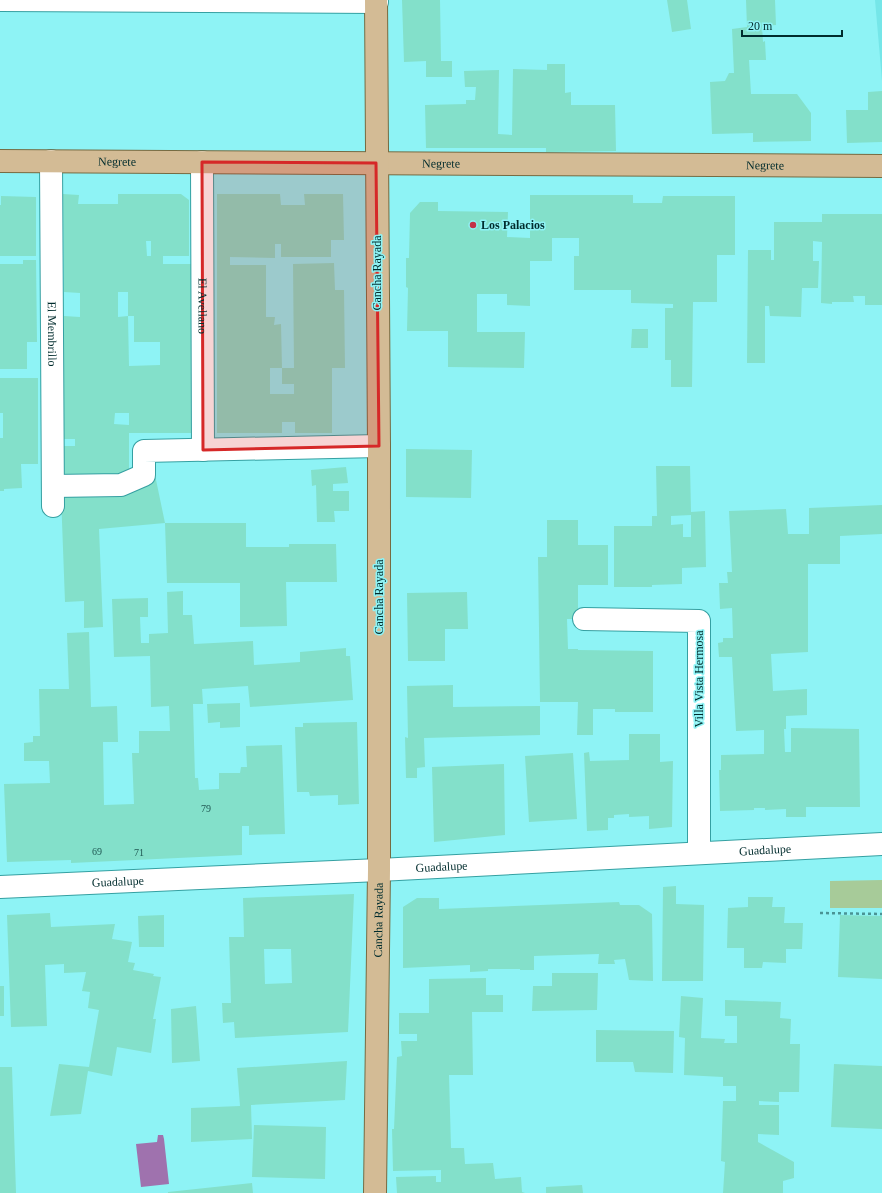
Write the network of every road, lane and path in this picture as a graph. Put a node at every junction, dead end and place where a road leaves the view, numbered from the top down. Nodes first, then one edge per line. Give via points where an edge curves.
1 (0, 0) edge
2 (376, 1) edge
3 (0, 161) edge
4 (51, 161) junction
5 (202, 162) junction
6 (376, 163) junction
7 (882, 166) edge
8 (379, 446) junction
9 (203, 450) junction
10 (584, 619) dead end
11 (882, 844) edge
12 (699, 853) junction
13 (379, 870) junction
14 (0, 887) edge
15 (820, 913) dead end
16 (882, 914) edge
17 (375, 1193) edge

1 - 2 street
2 - 6 main road, Cancha Rayada
3 - 4 main road, Negrete
4 - 5 main road, Negrete
4 - 9 street, El Membrillo via 53,496 120,485 144,475 144,450
5 - 6 main road, Negrete
5 - 9 street, El Avellano
6 - 7 main road, Negrete
6 - 8 main road, Cancha Rayada
8 - 9 street
8 - 13 main road, Cancha Rayada
10 - 12 street, Villa Vista Hermosa via 699,621
11 - 12 street, Guadalupe
12 - 13 street, Guadalupe
13 - 14 street, Guadalupe
13 - 17 main road, Cancha Rayada
15 - 16 path

